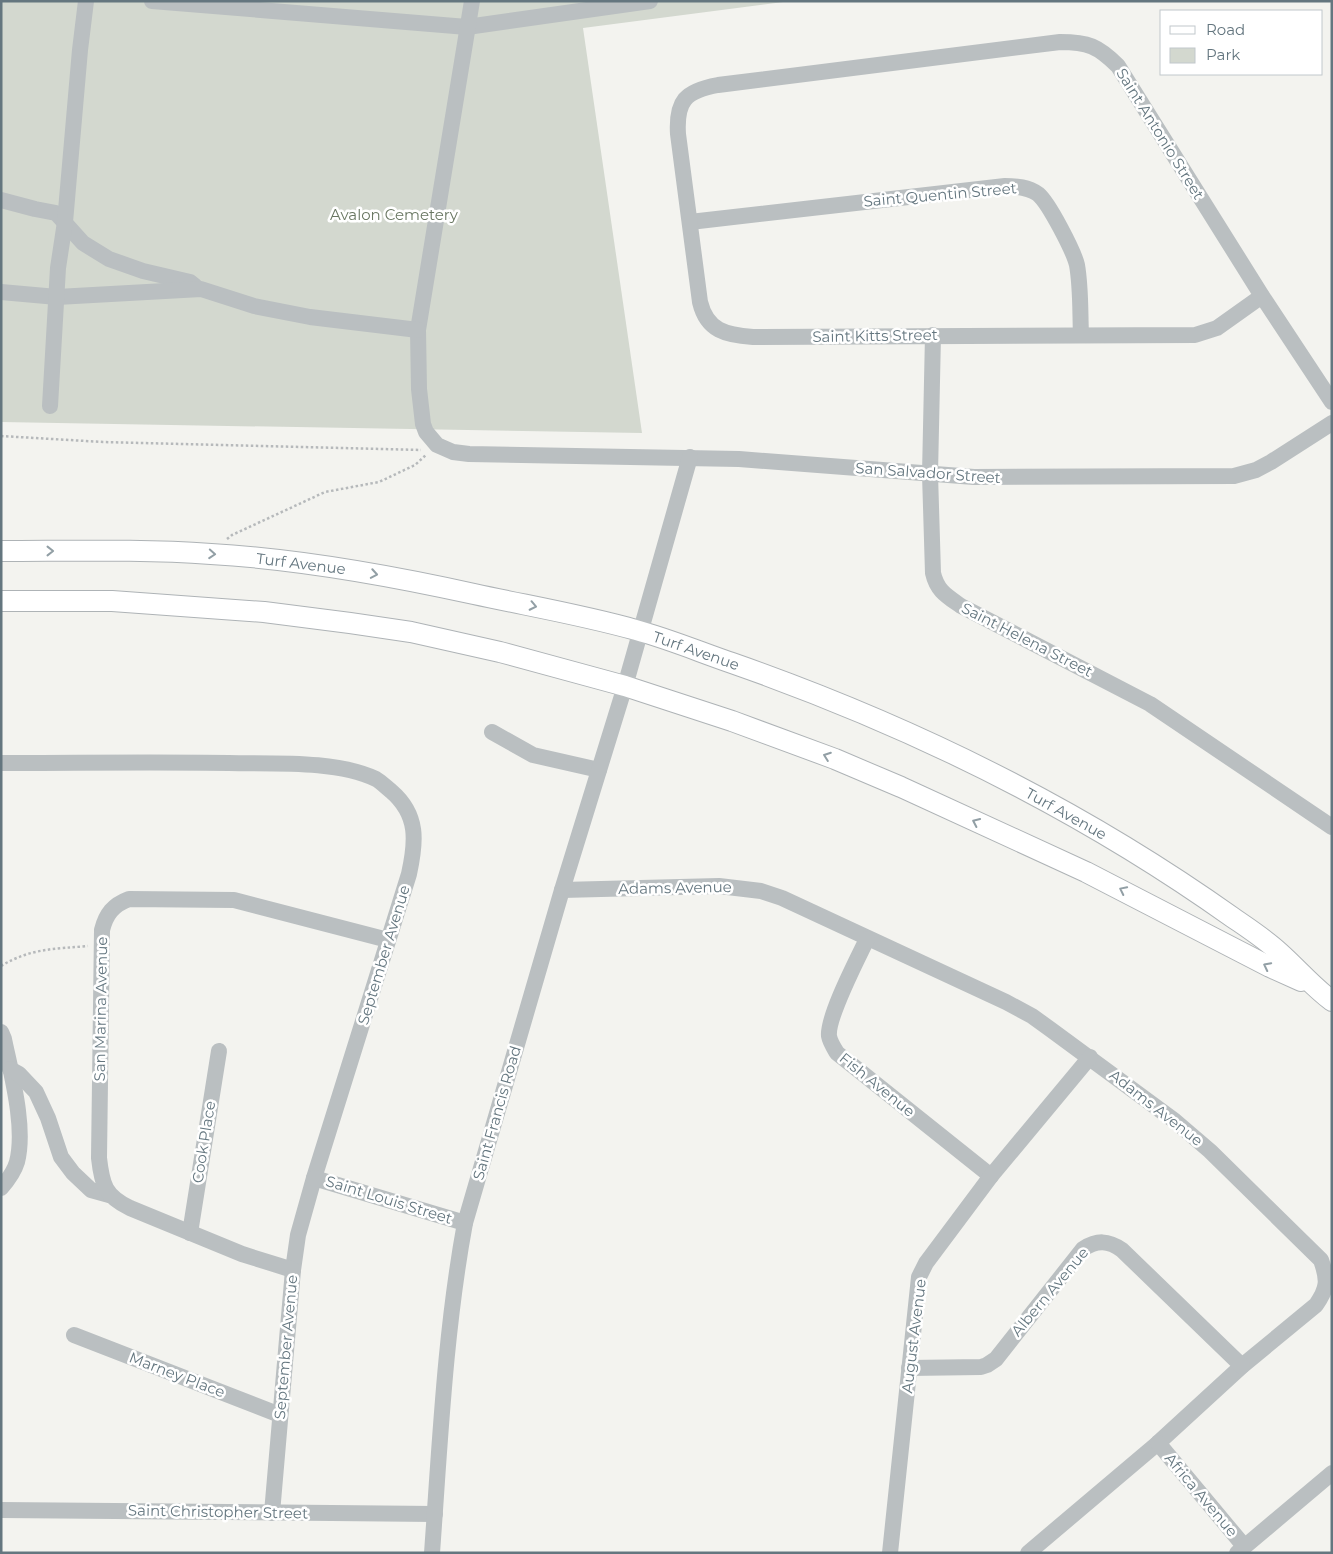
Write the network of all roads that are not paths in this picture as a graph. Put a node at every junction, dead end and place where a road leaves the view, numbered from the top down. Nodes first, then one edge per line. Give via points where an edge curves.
1 (86, 1) edge
2 (152, 1) edge
3 (472, 1) edge
4 (650, 1) edge
5 (599, 5) edge
6 (467, 27) junction
7 (684, 100) joint
8 (1, 200) edge
9 (65, 222) junction
10 (690, 222) junction
11 (138, 269) junction
12 (201, 289) junction
13 (1, 292) edge
14 (120, 294) junction
15 (1262, 296) junction
16 (57, 297) junction
17 (418, 330) junction
18 (933, 335) junction
19 (1081, 335) junction
20 (1332, 402) edge
21 (50, 406) dead end
22 (1332, 423) edge
23 (690, 457) junction
24 (930, 474) junction
25 (1, 551) edge
26 (1, 601) edge
27 (640, 631) junction
28 (625, 686) junction
29 (492, 732) dead end
30 (1, 763) edge
31 (599, 770) junction
32 (1332, 827) edge
33 (562, 890) junction
34 (867, 938) junction
35 (388, 940) junction
36 (1312, 985) junction
37 (1332, 1001) edge
38 (1, 1032) edge
39 (219, 1051) dead end
40 (1090, 1057) junction
41 (10, 1069) junction
42 (991, 1176) junction
43 (314, 1178) junction
44 (1, 1188) edge
45 (109, 1195) junction
46 (465, 1223) junction
47 (190, 1233) junction
48 (293, 1270) junction
49 (74, 1335) dead end
50 (1242, 1366) junction
51 (910, 1368) junction
52 (280, 1415) junction
53 (1158, 1443) junction
54 (1332, 1473) edge
55 (1, 1510) edge
56 (272, 1513) junction
57 (435, 1514) junction
58 (1240, 1550) edge
59 (432, 1553) edge
60 (890, 1553) edge
61 (1028, 1553) edge

1 - 9 street
2 - 6 street
3 - 6 street
4 - 5 street
5 - 6 street
6 - 17 street
7 - 10 street, Saint Kitts Street via 678,124
7 - 15 street, Saint Antonio Street via 694,92 718,85 1080,42 1106,54 1118,66
8 - 9 street via 56,213
9 - 11 street via 90,247 109,259
9 - 16 street
10 - 18 street, Saint Kitts Street via 702,312 720,331 752,337
10 - 19 street, Saint Quentin Street via 1005,186 1030,189 1040,195 1048,206 1074,256 1078,272
11 - 12 street via 190,282
11 - 14 street
12 - 14 street
12 - 17 street via 254,306 300,315
13 - 16 street
14 - 16 street
15 - 19 street, Saint Kitts Street via 1217,328 1195,335
15 - 20 street, Saint Antonio Street
16 - 21 street
17 - 23 street, San Salvador Street via 423,424 437,445 469,454
18 - 19 street, Saint Kitts Street
18 - 24 street, Saint Helena Street
22 - 24 street, San Salvador Street via 1272,462 1234,476 1035,478
23 - 24 street, San Salvador Street
23 - 27 street
24 - 32 street, Saint Helena Street via 933,573 935,584 941,591 961,606 1150,704
25 -> 27 main road, Turf Avenue via 210,554 300,563 414,581
26 - 28 main road, Turf Avenue via 112,601 264,612 350,623 500,652
27 - 28 street, Saint Francis Road
27 - 36 main road, Turf Avenue via 849,707 914,735 1032,794 1158,868 1231,916 1278,951
28 - 31 street, Saint Francis Road
36 -> 28 main road, Turf Avenue via 1270,967 1086,872 835,759
29 - 31 street via 533,755
30 - 35 street, September Avenue via 300,764 326,766 377,779 400,799 412,821 415,847
31 - 33 street, Saint Francis Road
33 - 34 street, Adams Avenue via 742,887 782,898
33 - 46 street, Saint Francis Road
34 - 40 street, Adams Avenue via 1006,1002 1032,1016
34 - 42 street, Fish Avenue via 832,1017 829,1036 832,1045 837,1053
35 - 43 street, September Avenue
35 - 45 street, San Marina Avenue via 234,900 129,899 110,910 102,930 99,1158 102,1181
36 - 37 main road, Turf Avenue
38 - 41 street
39 - 47 street, Cook Place
40 - 42 street, August Avenue
40 - 50 street, Adams Avenue via 1210,1151 1321,1260 1326,1284 1316,1305
41 - 44 street via 19,1150 10,1177
41 - 45 street via 36,1092 61,1157 73,1173 90,1190
42 - 51 street, August Avenue via 919,1276
43 - 46 street, Saint Louis Street
43 - 48 street, September Avenue via 298,1235
45 - 47 street via 116,1202
46 - 57 street, Saint Francis Road via 448,1349
47 - 48 street
48 - 52 street, September Avenue
49 - 52 street, Marney Place
50 - 51 street, Albern Avenue via 1122,1250 1102,1242 1083,1248 996,1358 987,1365 968,1369
50 - 53 street, Adams Avenue
51 - 60 street, August Avenue
52 - 56 street, September Avenue
53 - 58 street, Africa Avenue
53 - 61 street, Adams Avenue
54 - 58 street
55 - 56 street, Saint Christopher Street
56 - 57 street, Saint Christopher Street
57 - 59 street, Saint Francis Road

